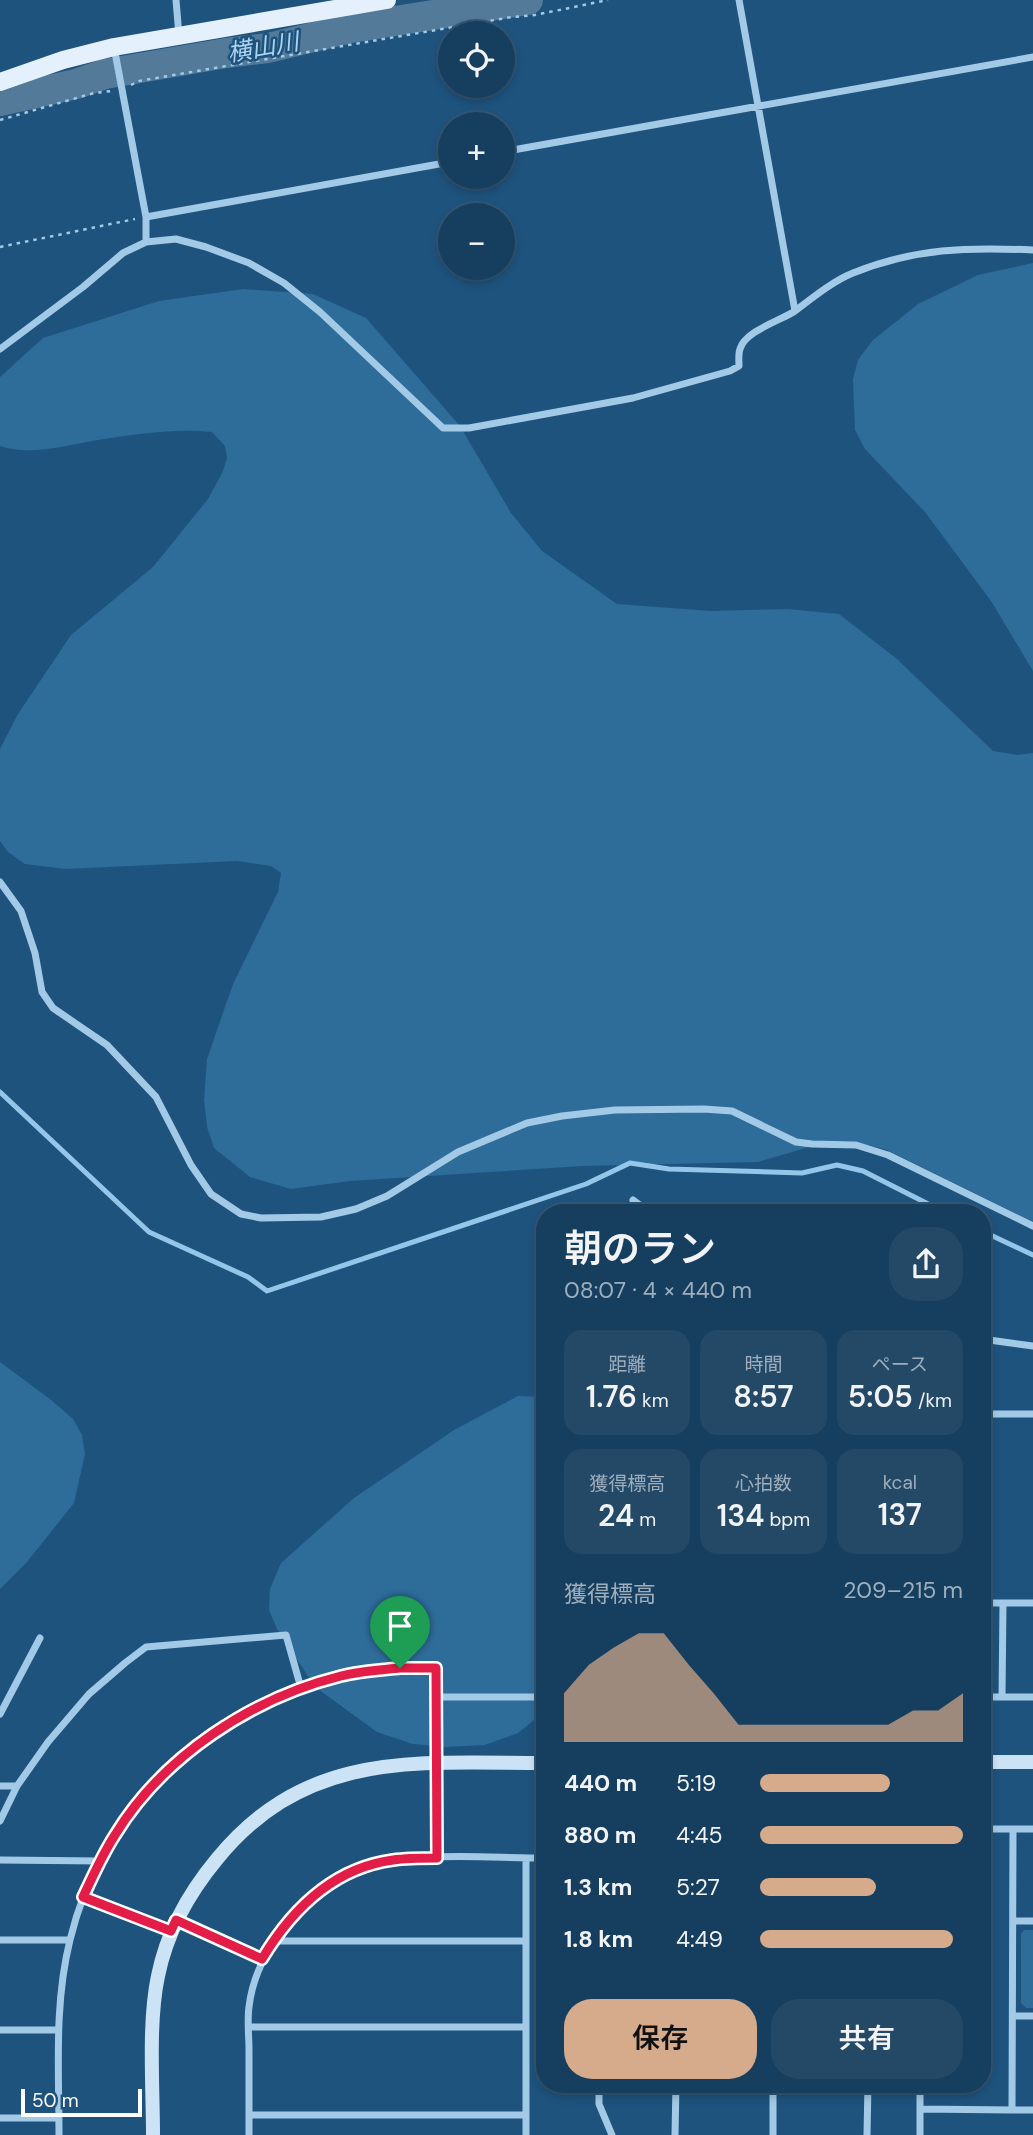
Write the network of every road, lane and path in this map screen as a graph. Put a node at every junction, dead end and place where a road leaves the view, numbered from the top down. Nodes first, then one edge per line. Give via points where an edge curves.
1 (176, 0) edge
2 (608, 0) edge
3 (739, 0) edge
4 (379, 1) edge
5 (180, 36) junction
6 (114, 47) junction
7 (1033, 57) edge
8 (0, 82) edge
9 (123, 89) junction
10 (757, 106) junction
11 (0, 120) edge
12 (515, 150) edge
13 (438, 164) edge
14 (146, 217) junction
15 (146, 242) junction
16 (0, 247) edge
17 (1033, 250) edge
18 (795, 311) junction
19 (0, 349) edge
20 (0, 883) edge
21 (633, 1200) dead end
22 (639, 1204) edge
23 (988, 1204) edge
24 (991, 1205) edge
25 (1033, 1226) edge
26 (991, 1340) edge
27 (1033, 1346) edge
28 (991, 1414) edge
29 (1033, 1414) edge
30 (991, 1603) edge
31 (1003, 1603) junction
32 (1033, 1603) edge
33 (40, 1637) dead end
34 (301, 1688) junction
35 (436, 1697) junction
36 (536, 1697) edge
37 (991, 1697) edge
38 (1002, 1697) junction
39 (1033, 1697) edge
40 (0, 1714) edge
41 (991, 1762) edge
42 (1033, 1762) edge
43 (437, 1763) junction
44 (536, 1763) edge
45 (0, 1786) edge
46 (17, 1786) junction
47 (0, 1821) edge
48 (991, 1829) edge
49 (1013, 1829) junction
50 (1033, 1829) edge
51 (437, 1858) junction
52 (526, 1858) junction
53 (536, 1858) edge
54 (0, 1860) edge
55 (100, 1861) junction
56 (83, 1897) junction
57 (1013, 1921) junction
58 (1033, 1921) edge
59 (174, 1926) junction
60 (0, 1940) edge
61 (70, 1940) junction
62 (273, 1941) junction
63 (526, 1941) junction
64 (262, 1959) junction
65 (1013, 2016) junction
66 (1033, 2016) edge
67 (249, 2027) junction
68 (526, 2027) junction
69 (0, 2030) edge
70 (58, 2030) junction
71 (599, 2093) edge
72 (676, 2093) edge
73 (773, 2093) edge
74 (867, 2093) edge
75 (920, 2093) edge
76 (920, 2109) junction
77 (1012, 2110) junction
78 (1033, 2110) edge
79 (248, 2115) junction
80 (526, 2115) junction
81 (0, 2118) edge
82 (59, 2118) junction
83 (59, 2135) edge
84 (153, 2135) edge
85 (248, 2135) edge
86 (526, 2135) edge
87 (612, 2135) edge
88 (675, 2135) edge
89 (773, 2135) edge
90 (867, 2135) edge
91 (920, 2135) edge

1 - 5 street
2 - 9 path via 139,81
3 - 10 street
4 - 5 main road
5 - 6 main road
6 - 8 main road
6 - 9 street
7 - 10 street
9 - 11 path
9 - 14 street
10 - 12 street
10 - 18 street
13 - 14 street
14 - 15 street
14 - 16 path
15 - 18 street via 176,239 206,247 284,283 443,428 469,428 633,398 730,371 739,366 744,341
15 - 19 street via 123,253
17 - 18 street via 978,247 922,252 851,273
20 - 23 street via 21,911 36,953 42,992 53,1008 107,1045 156,1097 211,1194 241,1214 321,1217 356,1209 387,1196 458,1152 527,1123 615,1110 732,1111 796,1142 856,1145 888,1155
21 - 22 street
24 - 25 street
26 - 27 street
28 - 29 street
30 - 31 street
31 - 32 street
31 - 38 street
33 - 40 street
34 - 35 street via 343,1675 436,1668
34 - 46 street via 286,1635 146,1647 89,1695
34 - 55 street via 237,1717 193,1748 153,1786
35 - 36 street
35 - 43 street
37 - 38 street
38 - 39 street
41 - 42 street
43 - 44 street
43 - 51 street
43 - 59 street via 400,1764 339,1775 280,1802 228,1846 190,1894
45 - 46 street
46 - 47 street
48 - 49 street
49 - 50 street
49 - 57 street
51 - 52 street
51 - 62 street via 366,1866 326,1885 305,1902
52 - 53 street
52 - 63 street
54 - 55 street
55 - 56 street
56 - 59 street
56 - 61 street
57 - 58 street
57 - 65 street
59 - 64 path
59 - 84 street via 158,1976 153,2015
60 - 61 street
61 - 70 street
62 - 63 street
62 - 64 street
63 - 68 street
64 - 67 street via 249,2007
65 - 66 street
65 - 77 street
67 - 68 street
67 - 79 street
68 - 80 street
69 - 70 street
70 - 82 street
71 - 87 street
72 - 88 street
73 - 89 street
74 - 90 street
75 - 76 street
76 - 77 street
76 - 91 street
77 - 78 street
79 - 80 street
79 - 85 street
80 - 86 street
81 - 82 street
82 - 83 street

